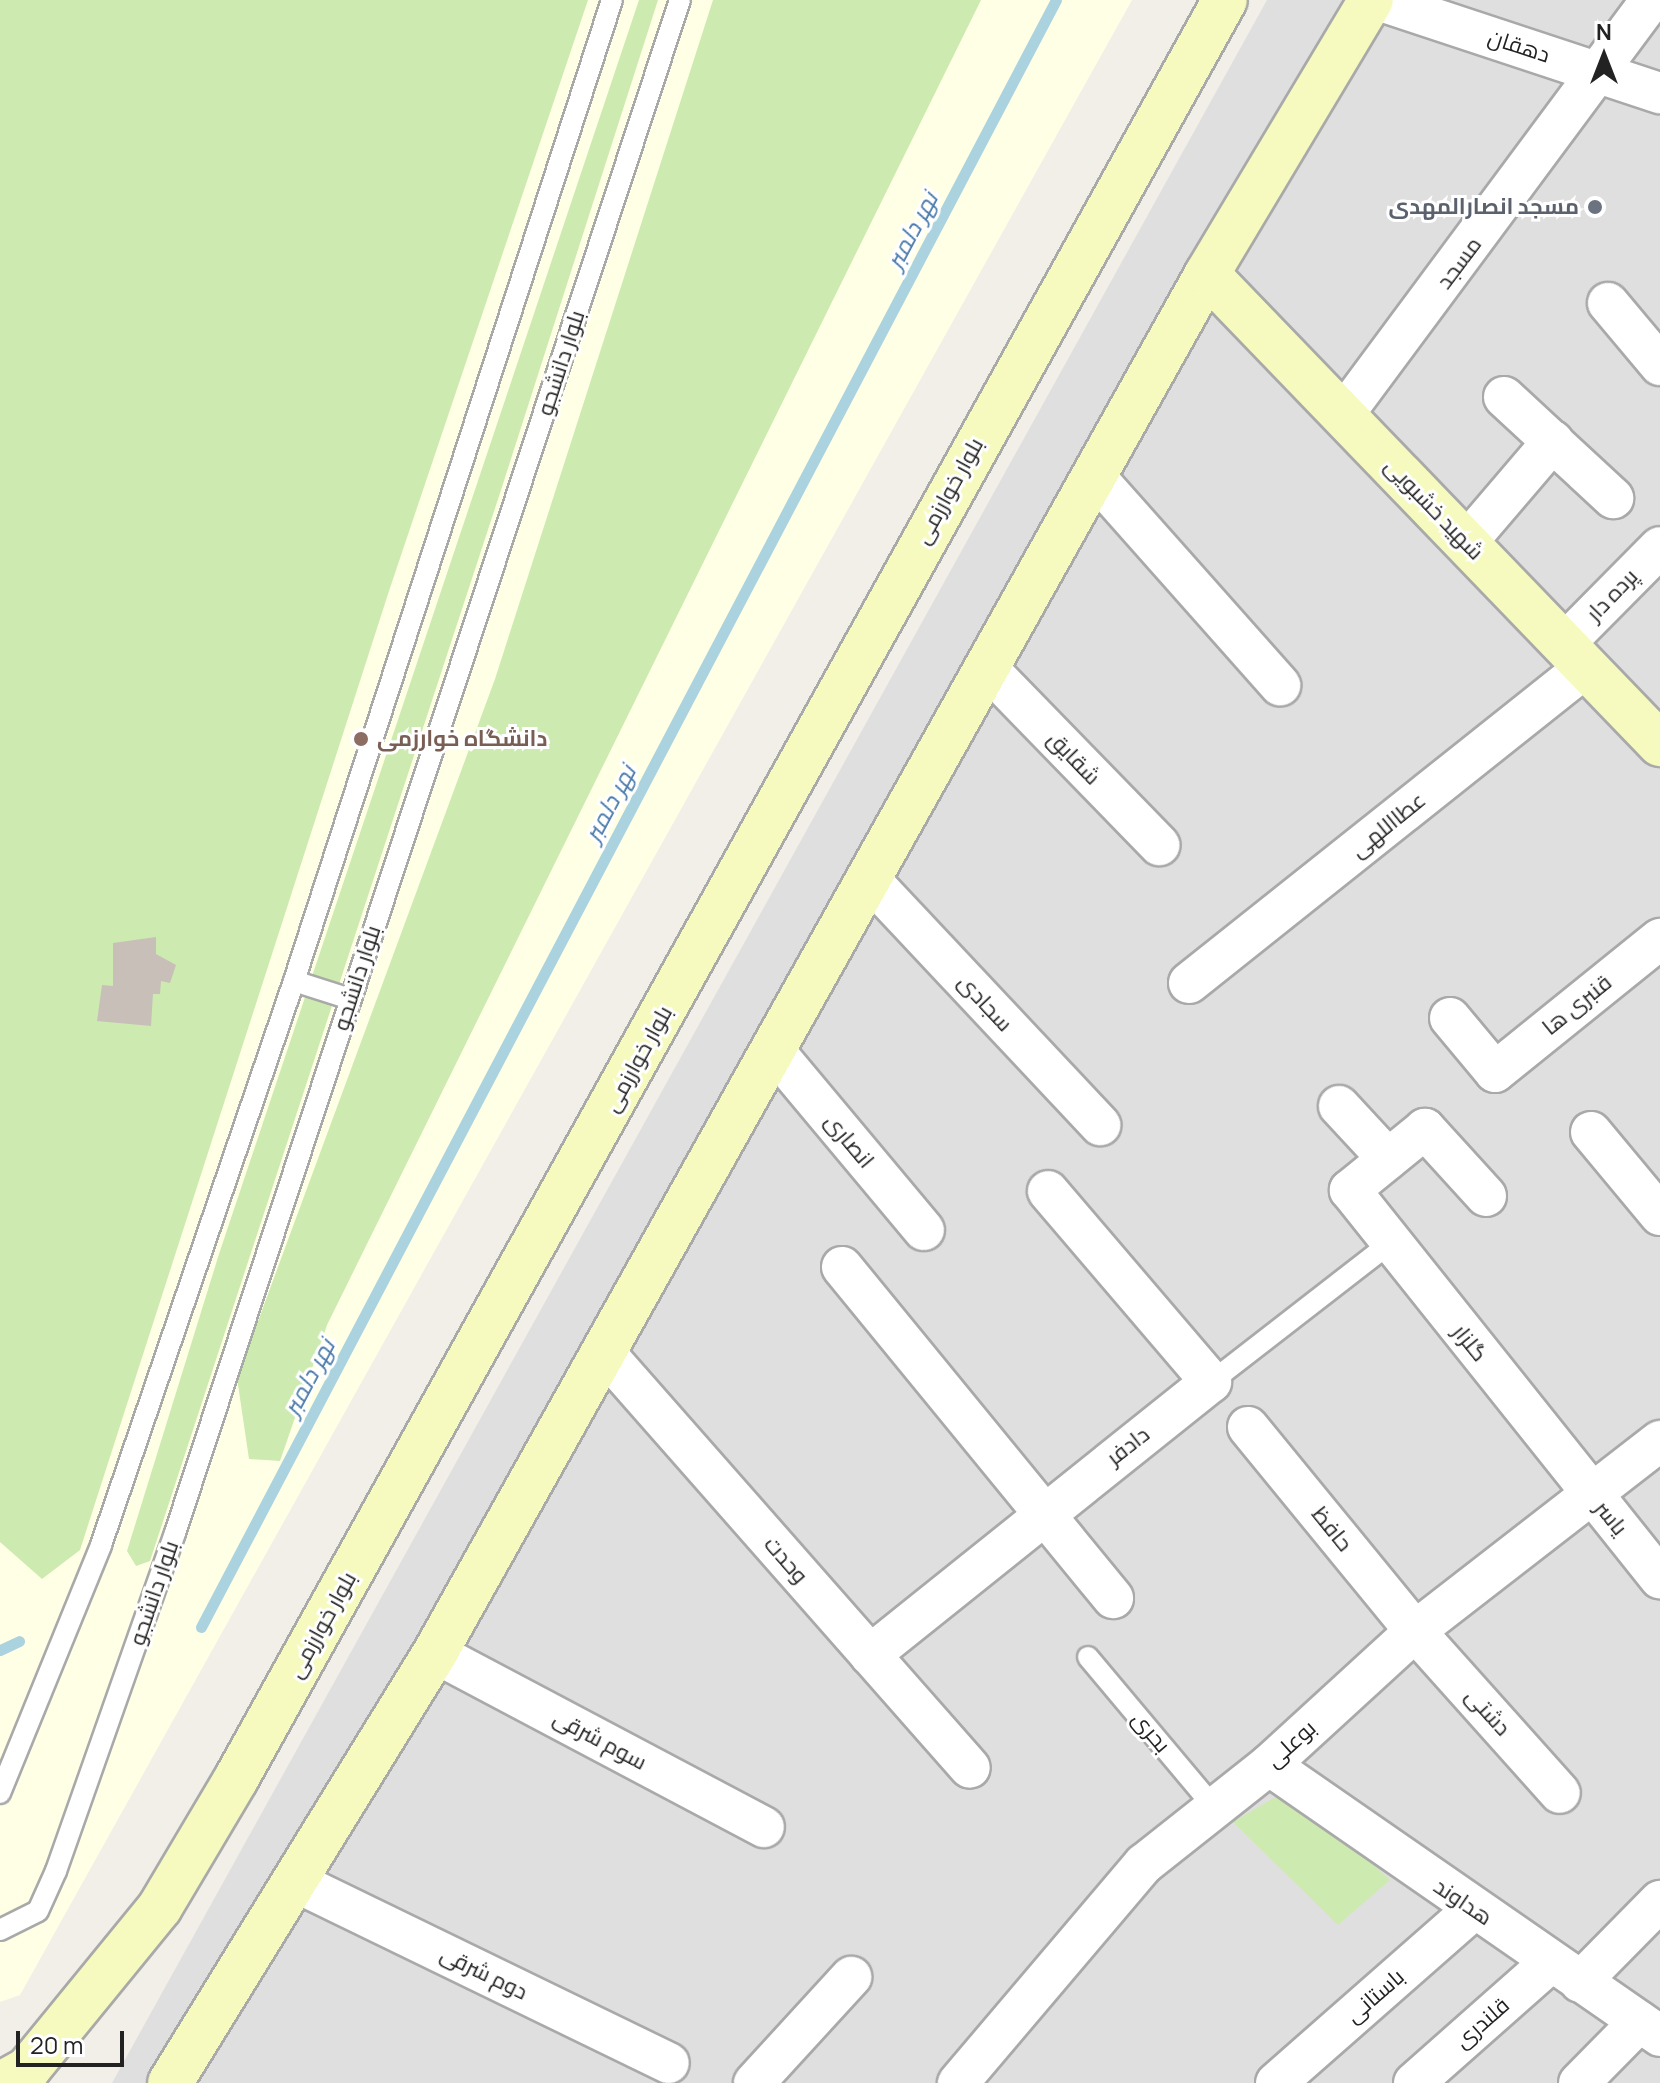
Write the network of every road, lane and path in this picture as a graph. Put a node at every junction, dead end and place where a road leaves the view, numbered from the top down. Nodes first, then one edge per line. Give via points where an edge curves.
1 (612, 0) edge
2 (680, 0) edge
3 (1225, 0) edge
4 (1371, 0) edge
5 (1378, 0) edge
6 (1651, 0) edge
7 (1603, 74) junction
8 (1660, 93) edge
9 (1207, 274) junction
10 (1608, 303) dead end
11 (1660, 365) edge
12 (1504, 397) dead end
13 (1343, 415) junction
14 (1553, 441) junction
15 (1097, 479) junction
16 (1613, 498) dead end
17 (1466, 543) junction
18 (1660, 547) edge
19 (1575, 656) junction
20 (990, 671) junction
21 (1280, 685) dead end
22 (1660, 744) edge
23 (1159, 845) dead end
24 (871, 881) junction
25 (1660, 939) edge
26 (294, 981) junction
27 (1189, 983) dead end
28 (350, 999) junction
29 (1450, 1018) dead end
30 (775, 1052) junction
31 (1339, 1106) dead end
32 (1100, 1125) dead end
33 (1591, 1132) dead end
34 (1388, 1159) junction
35 (1048, 1191) dead end
36 (1486, 1196) dead end
37 (1660, 1215) edge
38 (924, 1230) dead end
39 (1390, 1243) junction
40 (842, 1267) dead end
41 (603, 1351) junction
42 (1211, 1382) junction
43 (1248, 1427) dead end
44 (1660, 1441) edge
45 (1592, 1495) junction
46 (1042, 1512) junction
47 (1660, 1579) edge
48 (1113, 1598) dead end
49 (1415, 1631) junction
50 (435, 1653) junction
51 (870, 1655) junction
52 (1088, 1657) dead end
53 (1269, 1765) junction
54 (970, 1768) dead end
55 (0, 1793) edge
56 (1560, 1793) dead end
57 (1214, 1807) junction
58 (764, 1827) dead end
59 (298, 1883) junction
60 (1660, 1901) edge
61 (1473, 1910) junction
62 (0, 1930) edge
63 (1566, 1972) junction
64 (851, 1977) dead end
65 (1649, 2029) edge
66 (669, 2063) dead end
67 (18, 2078) edge
68 (170, 2083) edge
69 (754, 2083) edge
70 (958, 2083) edge
71 (1276, 2083) edge
72 (1414, 2083) edge
73 (1579, 2083) edge

1 - 26 lane
2 - 28 lane, بلوار دانشجو
3 - 67 main road, بلوار خوارزمی via 236,1779 160,1907
4 - 9 main road
5 - 7 street, دهقان
6 - 7 street, مسجد
7 - 8 street, دهقان
7 - 13 street, مسجد
9 - 13 main road, شهید خشبویی
9 - 15 main road
10 - 11 street
12 - 14 street
13 - 17 main road, شهید خشبویی
14 - 16 street
14 - 17 street
15 - 20 main road
15 - 21 street
17 - 19 main road, شهید خشبویی
18 - 19 street, پرده دار
19 - 22 main road, شهید خشبویی
19 - 27 street, عطااللهی
20 - 23 street, شقایق
20 - 24 main road
24 - 30 main road
24 - 32 street, سجادی
25 - 29 street, قنبری ها via 1495,1072
26 - 28 lane
26 - 55 lane via 101,1545
28 - 62 lane, بلوار دانشجو via 56,1871 38,1911
30 - 38 street, انصاری
30 - 41 main road
31 - 34 street
33 - 37 street
34 - 36 street via 1425,1129
34 - 39 street, گلزار via 1350,1190
35 - 42 street
39 - 42 lane, دادفر
39 - 45 street, گلزار
40 - 46 street
41 - 50 main road
41 - 51 street, وحدت
42 - 46 street, دادفر
43 - 49 street, حافظ
44 - 45 street, بوعلی
45 - 47 street, یاسر
45 - 49 street, بوعلی
46 - 48 street
46 - 51 street, دادفر
49 - 53 street, بوعلی
49 - 56 street, دشتی
50 - 58 street, سوم شرقی
50 - 59 main road
51 - 54 street, وحدت
52 - 57 lane, بحری
53 - 57 street, بوعلی
53 - 61 street, هداوند
57 - 70 street, بوعلی via 1144,1864
59 - 66 street, دوم شرقی
59 - 68 main road
60 - 63 street, قلندری
61 - 63 street, هداوند
61 - 71 street, باستانی
63 - 65 street, هداوند
63 - 72 street, قلندری
64 - 69 street
65 - 73 street

